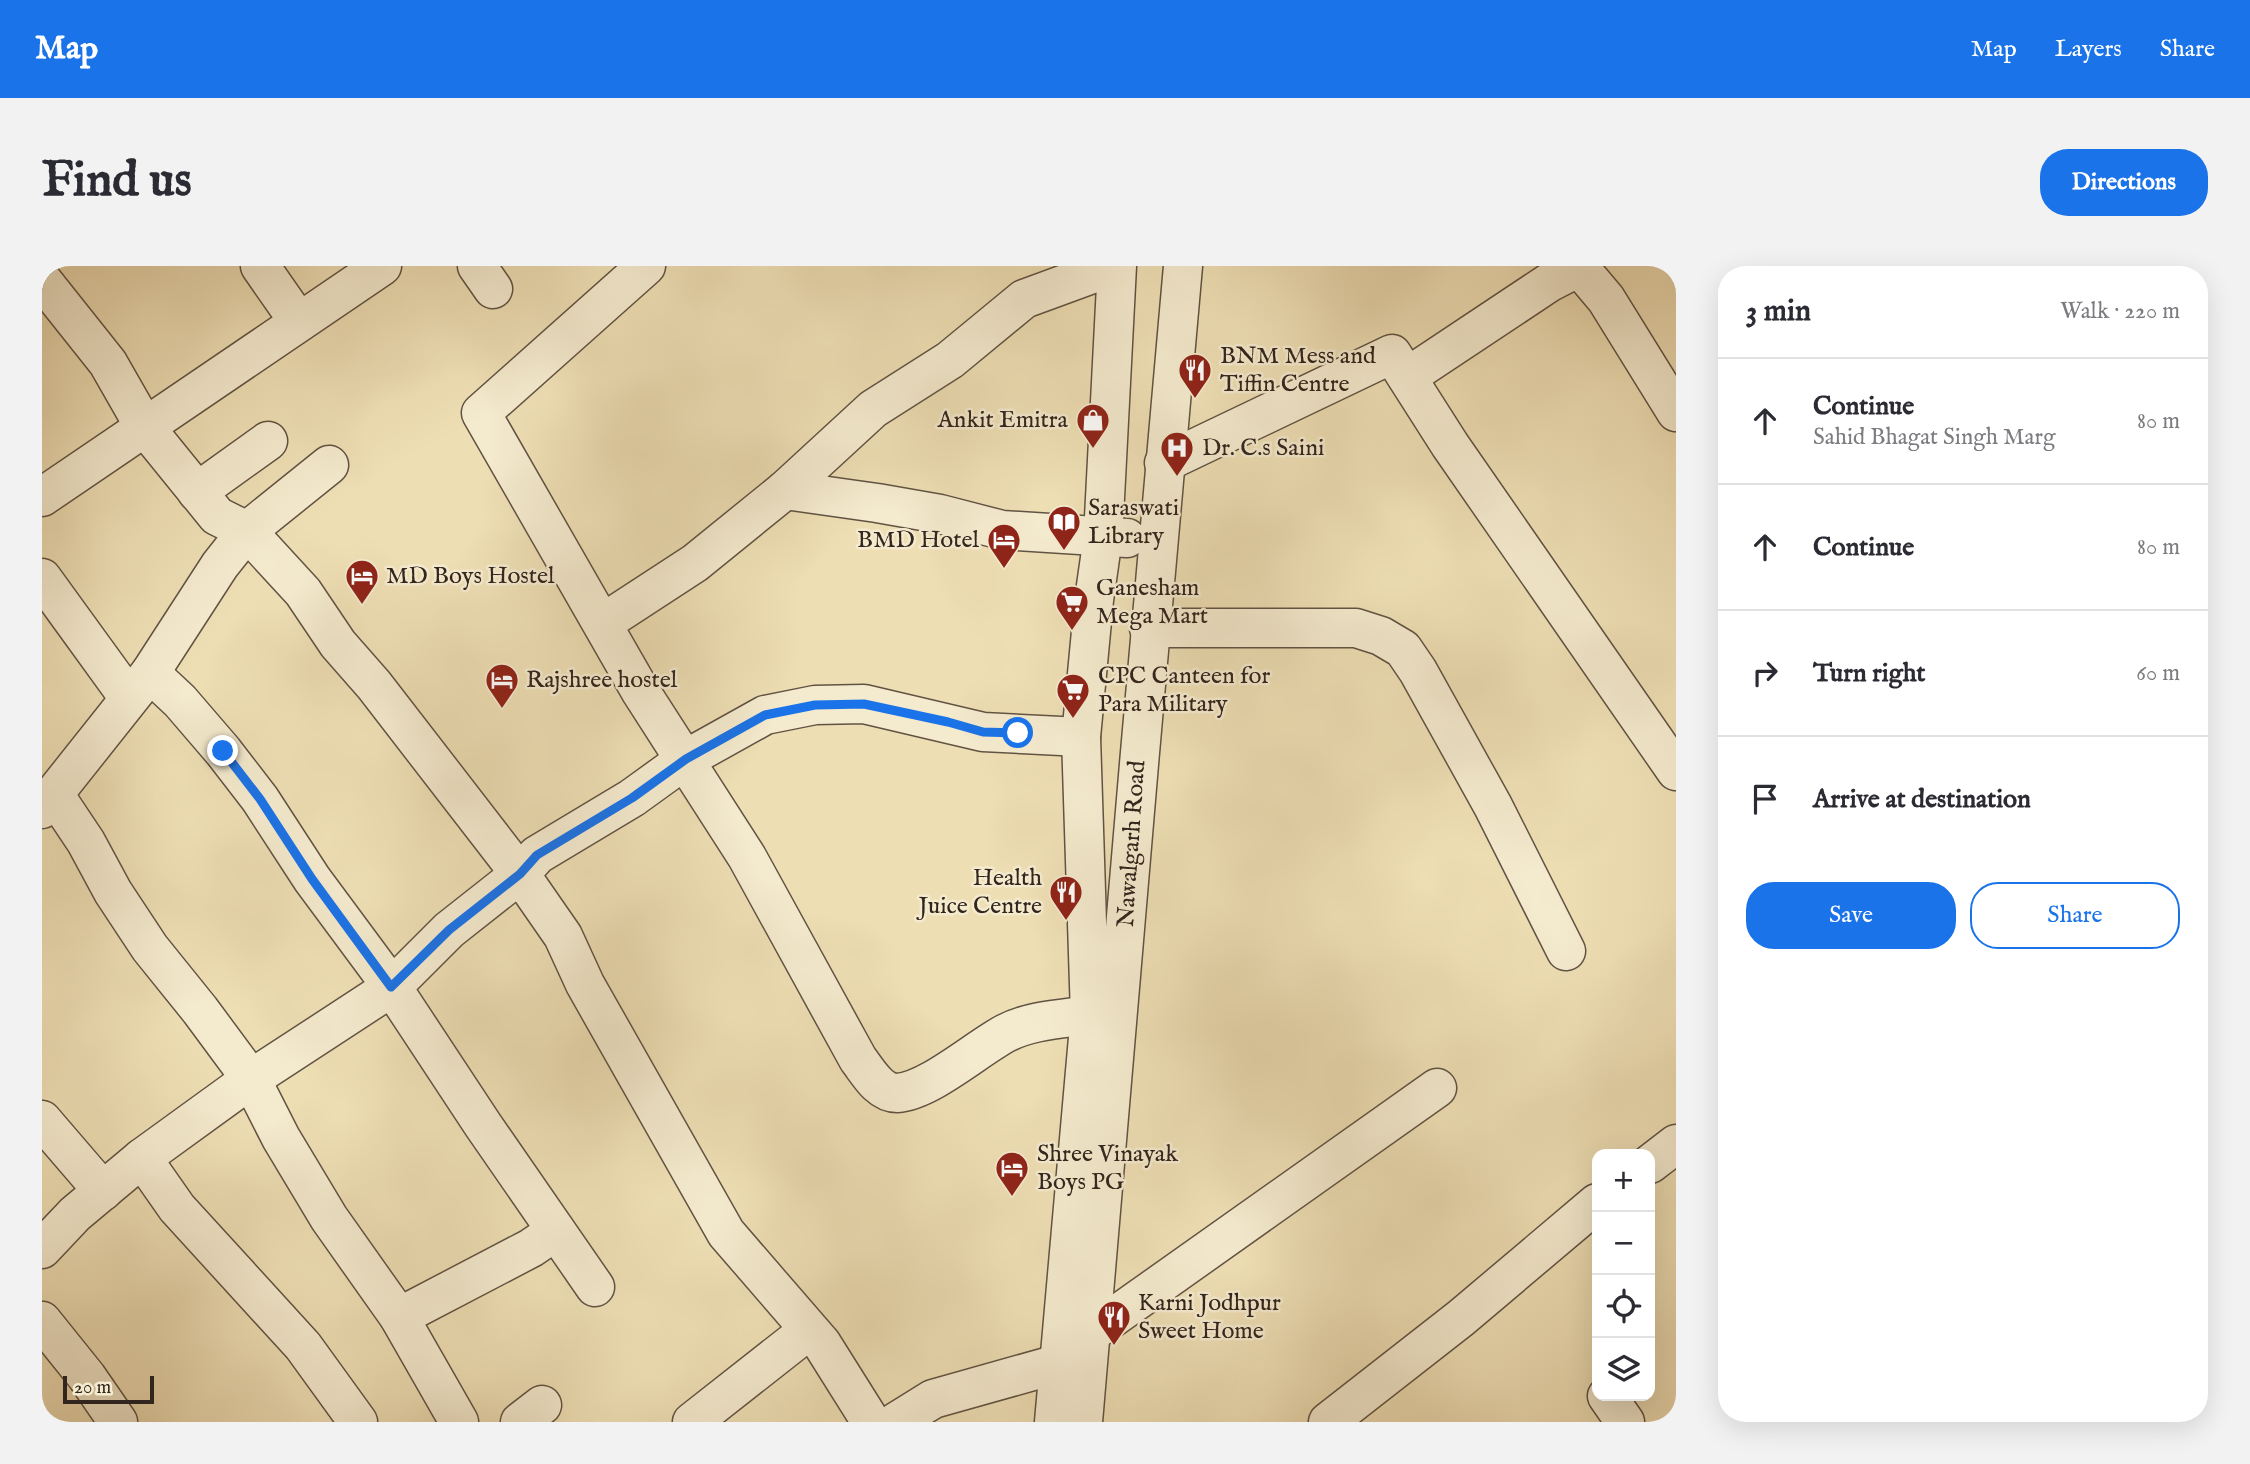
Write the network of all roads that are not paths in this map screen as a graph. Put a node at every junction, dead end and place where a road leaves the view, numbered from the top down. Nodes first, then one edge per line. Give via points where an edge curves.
1 (52, 266) edge
2 (260, 266) edge
3 (382, 266) edge
4 (646, 266) edge
5 (1116, 266) edge
6 (1183, 266) edge
7 (1579, 266) edge
8 (42, 273) edge
9 (42, 280) edge
10 (299, 322) junction
11 (1407, 377) junction
12 (1676, 412) edge
13 (144, 426) junction
14 (268, 441) dead end
15 (1164, 463) junction
16 (329, 464) dead end
17 (785, 490) junction
18 (197, 492) junction
19 (42, 497) edge
20 (247, 531) junction
21 (1103, 537) junction
22 (1157, 540) junction
23 (42, 578) edge
24 (603, 623) junction
25 (1149, 628) junction
26 (139, 685) junction
27 (1081, 737) junction
28 (686, 759) junction
29 (1676, 771) edge
30 (48, 802) edge
31 (520, 874) junction
32 (1566, 951) dead end
33 (391, 987) junction
34 (1090, 1015) junction
35 (251, 1079) junction
36 (1437, 1088) dead end
37 (42, 1120) edge
38 (1676, 1144) edge
39 (142, 1158) junction
40 (1655, 1160) edge
41 (103, 1191) junction
42 (1592, 1207) edge
43 (556, 1231) junction
44 (42, 1249) edge
45 (595, 1287) dead end
46 (399, 1317) junction
47 (42, 1321) edge
48 (809, 1330) junction
49 (1091, 1333) junction
50 (1061, 1363) junction
51 (1610, 1401) edge
52 (118, 1422) edge
53 (358, 1422) edge
54 (459, 1422) edge
55 (692, 1422) edge
56 (871, 1422) edge
57 (896, 1422) edge
58 (1054, 1422) edge
59 (1083, 1422) edge
60 (1328, 1422) edge
61 (1625, 1422) edge

1 - 8 street
2 - 10 street
3 - 10 street
4 - 24 street via 481,413
5 - 17 street via 1024,299 950,360 873,409
5 - 21 street
6 - 15 street, Nawalgarh Road
7 - 11 street
7 - 12 street via 1606,299
9 - 13 street via 108,363
10 - 13 street
11 - 15 street via 1392,354
11 - 29 street
13 - 18 street
13 - 19 street
14 - 18 street
15 - 22 street, Nawalgarh Road
16 - 20 street
17 - 21 street via 940,514 1002,530
17 - 24 street via 695,563
18 - 20 street via 217,516
20 - 26 street
20 - 31 street via 303,592 338,644
21 - 22 street
21 - 27 street
22 - 25 street, Nawalgarh Road
23 - 26 street
24 - 28 street via 641,692
25 - 32 street via 1356,628 1403,649 1493,806
25 - 49 street, Nawalgarh Road
26 - 30 street
26 - 33 street via 180,701 223,751
27 - 28 street via 983,732 864,704 815,705 765,715
27 - 34 street
28 - 31 street via 632,798 537,855
28 - 34 street via 747,857 858,1059 878,1086 895,1093 906,1091 926,1084 1007,1032 1028,1024
30 - 35 street via 86,842 150,948
31 - 33 street via 449,930
31 - 48 street via 563,936 585,984 726,1233
33 - 35 street
33 - 43 street
34 - 50 street
35 - 39 street
35 - 46 street via 329,1218
36 - 49 street
37 - 41 street
38 - 40 street
39 - 41 street
39 - 53 street via 177,1208 303,1346
41 - 44 street
42 - 60 street
43 - 45 street
43 - 46 street
46 - 54 street
47 - 52 street
48 - 55 street
48 - 56 street
49 - 59 street, Nawalgarh Road
50 - 57 street via 933,1399
50 - 58 street
51 - 61 street

